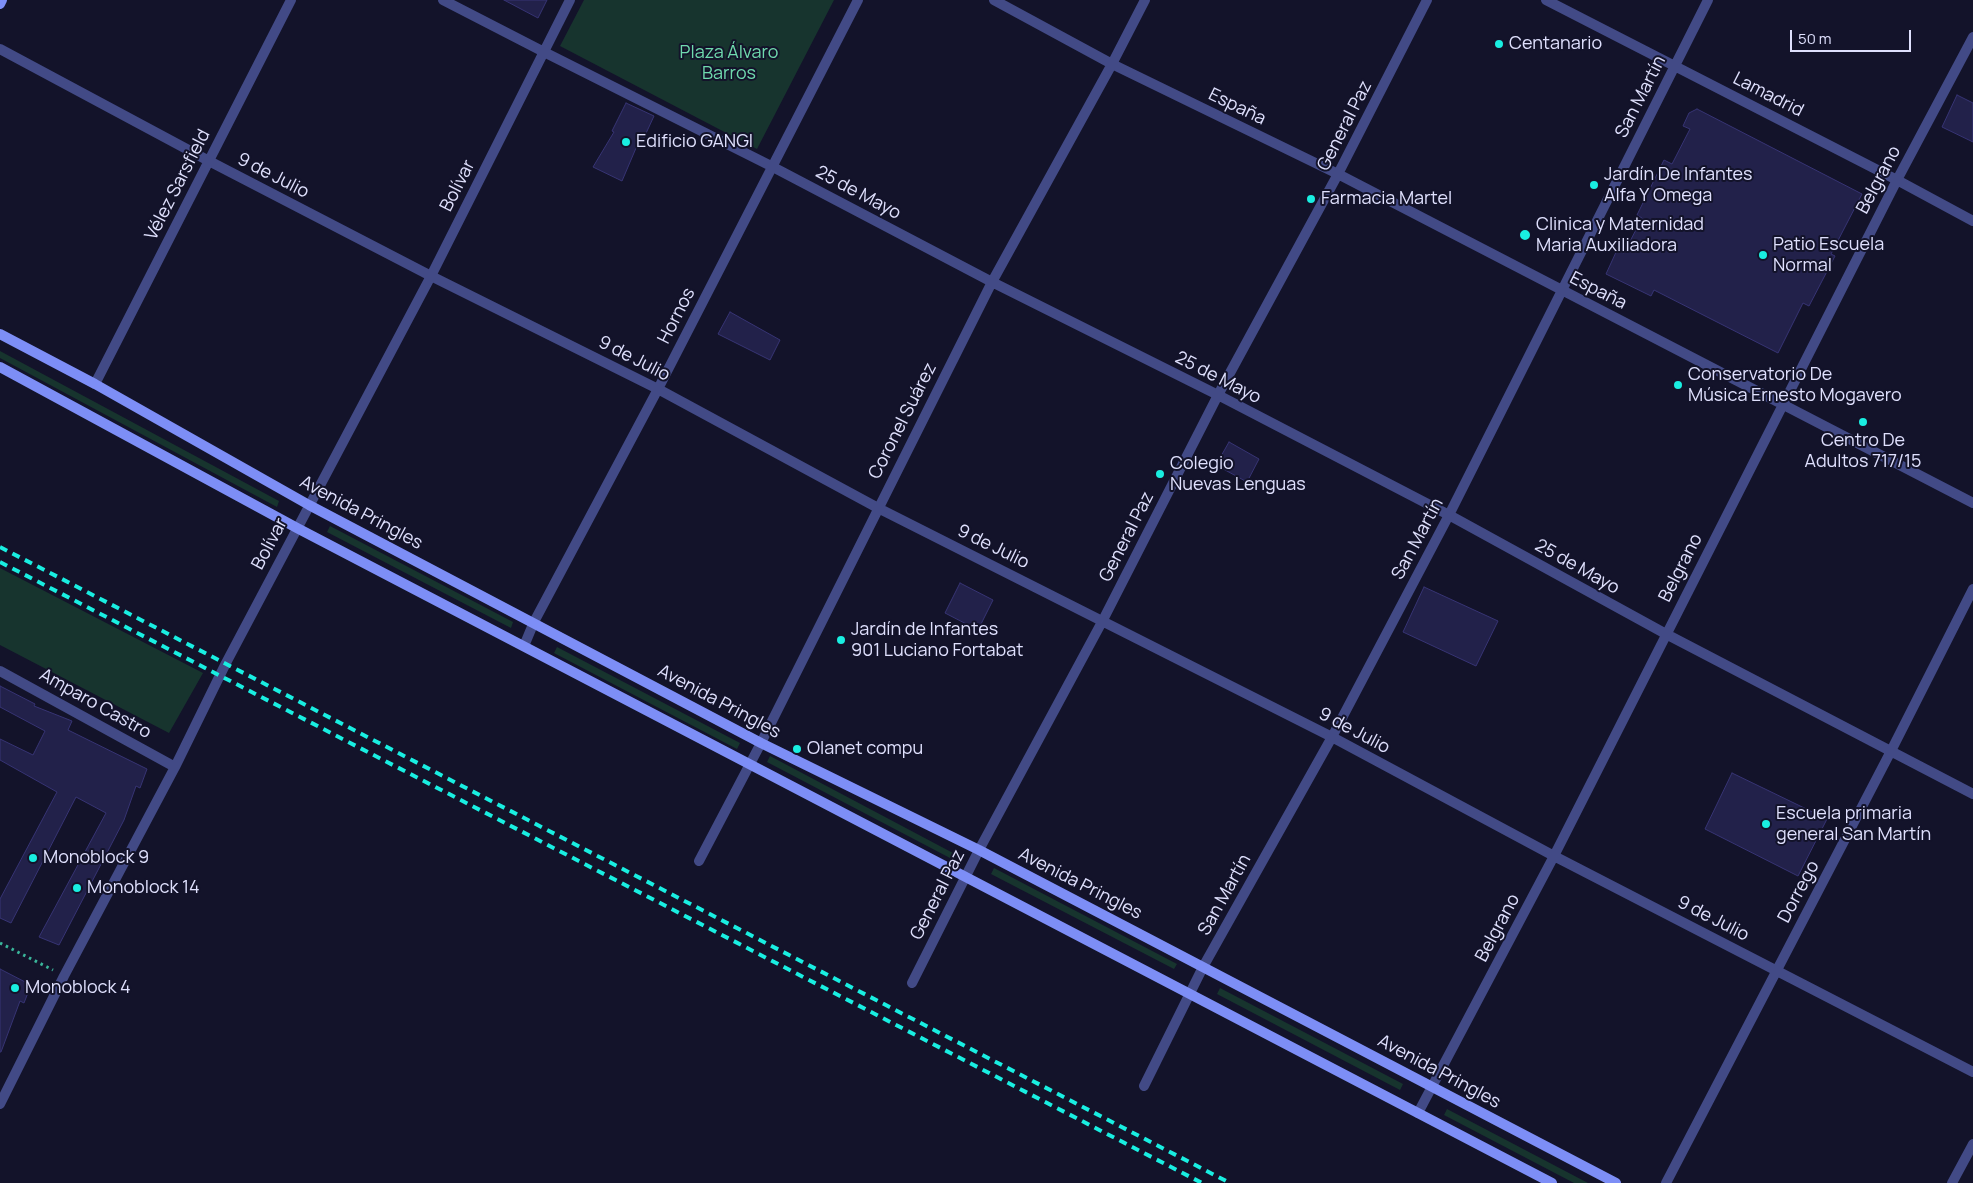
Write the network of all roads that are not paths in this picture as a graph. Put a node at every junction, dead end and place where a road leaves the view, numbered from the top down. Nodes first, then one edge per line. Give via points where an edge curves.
1 (2, 0) edge
2 (291, 0) edge
3 (443, 0) edge
4 (570, 0) edge
5 (858, 0) edge
6 (994, 0) edge
7 (1145, 0) edge
8 (1427, 0) edge
9 (1546, 0) edge
10 (1708, 0) edge
11 (0, 4) edge
12 (1973, 37) edge
13 (0, 48) edge
14 (544, 52) junction
15 (1112, 64) junction
16 (1676, 65) junction
17 (209, 161) junction
18 (771, 166) junction
19 (1338, 174) junction
20 (1896, 180) junction
21 (1973, 221) edge
22 (430, 276) junction
23 (992, 282) junction
24 (1562, 291) junction
25 (0, 334) edge
26 (0, 367) edge
27 (95, 384) junction
28 (658, 389) junction
29 (1218, 395) junction
30 (1782, 404) junction
31 (1973, 503) edge
32 (309, 505) junction
33 (878, 508) junction
34 (1449, 515) junction
35 (298, 528) junction
36 (1973, 589) edge
37 (1103, 620) junction
38 (534, 622) junction
39 (1666, 634) junction
40 (524, 646) junction
41 (0, 671) edge
42 (1332, 737) junction
43 (761, 742) junction
44 (1891, 751) junction
45 (750, 765) junction
46 (175, 766) junction
47 (1973, 794) edge
48 (979, 850) junction
49 (1554, 856) junction
50 (699, 860) dead end
51 (967, 877) junction
52 (1204, 966) junction
53 (1776, 970) junction
54 (912, 983) dead end
55 (1190, 993) junction
56 (1973, 1072) edge
57 (1144, 1086) dead end
58 (1432, 1087) junction
59 (0, 1104) edge
60 (1418, 1113) junction
61 (1973, 1144) edge
62 (1552, 1183) edge
63 (1616, 1183) edge
64 (1666, 1183) edge
65 (1952, 1183) edge

1 - 11 main road
2 - 17 street, Vélez Sarsfield
3 - 14 street, 25 de Mayo
4 - 14 street, Bolívar
5 - 18 street, Hornos
6 - 15 street, España
7 - 15 street, Coronel Suárez
8 - 19 street, General Paz
9 - 16 street, Lamadrid
10 - 16 street, San Martín
12 - 20 street, Belgrano
13 - 17 street, 9 de Julio
14 - 18 street, 25 de Mayo
14 - 22 street, Bolívar
15 - 19 street, España
15 - 23 street, Coronel Suárez
16 - 20 street, Lamadrid
16 - 24 street, San Martín
17 - 22 street, 9 de Julio
17 - 27 street, Vélez Sarsfield
18 - 23 street, 25 de Mayo
18 - 28 street, Hornos
19 - 24 street, España
19 - 29 street, General Paz
20 - 21 street, Lamadrid
20 - 30 street, Belgrano
22 - 28 street, 9 de Julio
22 - 32 street, Bolívar
23 - 29 street, 25 de Mayo
23 - 33 street, Coronel Suárez
24 - 30 street, España
24 - 34 street, San Martín
25 - 27 main road, Avenida Pringles
26 - 35 main road
27 - 32 main road, Avenida Pringles
28 - 33 street, 9 de Julio
28 - 38 street, Hornos
29 - 34 street, 25 de Mayo
29 - 37 street, General Paz
30 - 31 street, España
30 - 39 street, Belgrano
32 - 35 street, Bolívar
32 - 38 main road, Avenida Pringles
33 - 37 street, 9 de Julio
33 - 43 street, Coronel Suárez
34 - 39 street, 25 de Mayo
34 - 42 street, San Martín
35 - 40 main road
35 - 46 street, Bolívar
36 - 44 street, Dorrego
37 - 42 street, 9 de Julio
37 - 48 street, General Paz
38 - 40 street, Hornos
38 - 43 main road, Avenida Pringles
39 - 44 street, 25 de Mayo
39 - 49 street, Belgrano
40 - 45 main road
41 - 46 street, Amparo Castro
42 - 49 street, 9 de Julio
42 - 52 street, San Martín
43 - 45 street, Coronel Suárez
43 - 48 main road, Avenida Pringles
44 - 47 street, 25 de Mayo
44 - 53 street, Dorrego
45 - 50 street, Coronel Suárez
45 - 51 main road
46 - 59 street, Bolívar
48 - 51 street, General Paz
48 - 52 main road, Avenida Pringles
49 - 53 street, 9 de Julio
49 - 58 street, Belgrano
51 - 54 street, General Paz
51 - 55 main road
52 - 55 street, San Martín
52 - 58 main road, Avenida Pringles
53 - 56 street, 9 de Julio
53 - 64 street, Dorrego
55 - 57 street, San Martín
55 - 60 main road
58 - 60 street, Belgrano
58 - 63 main road, Avenida Pringles
60 - 62 main road
61 - 65 street

